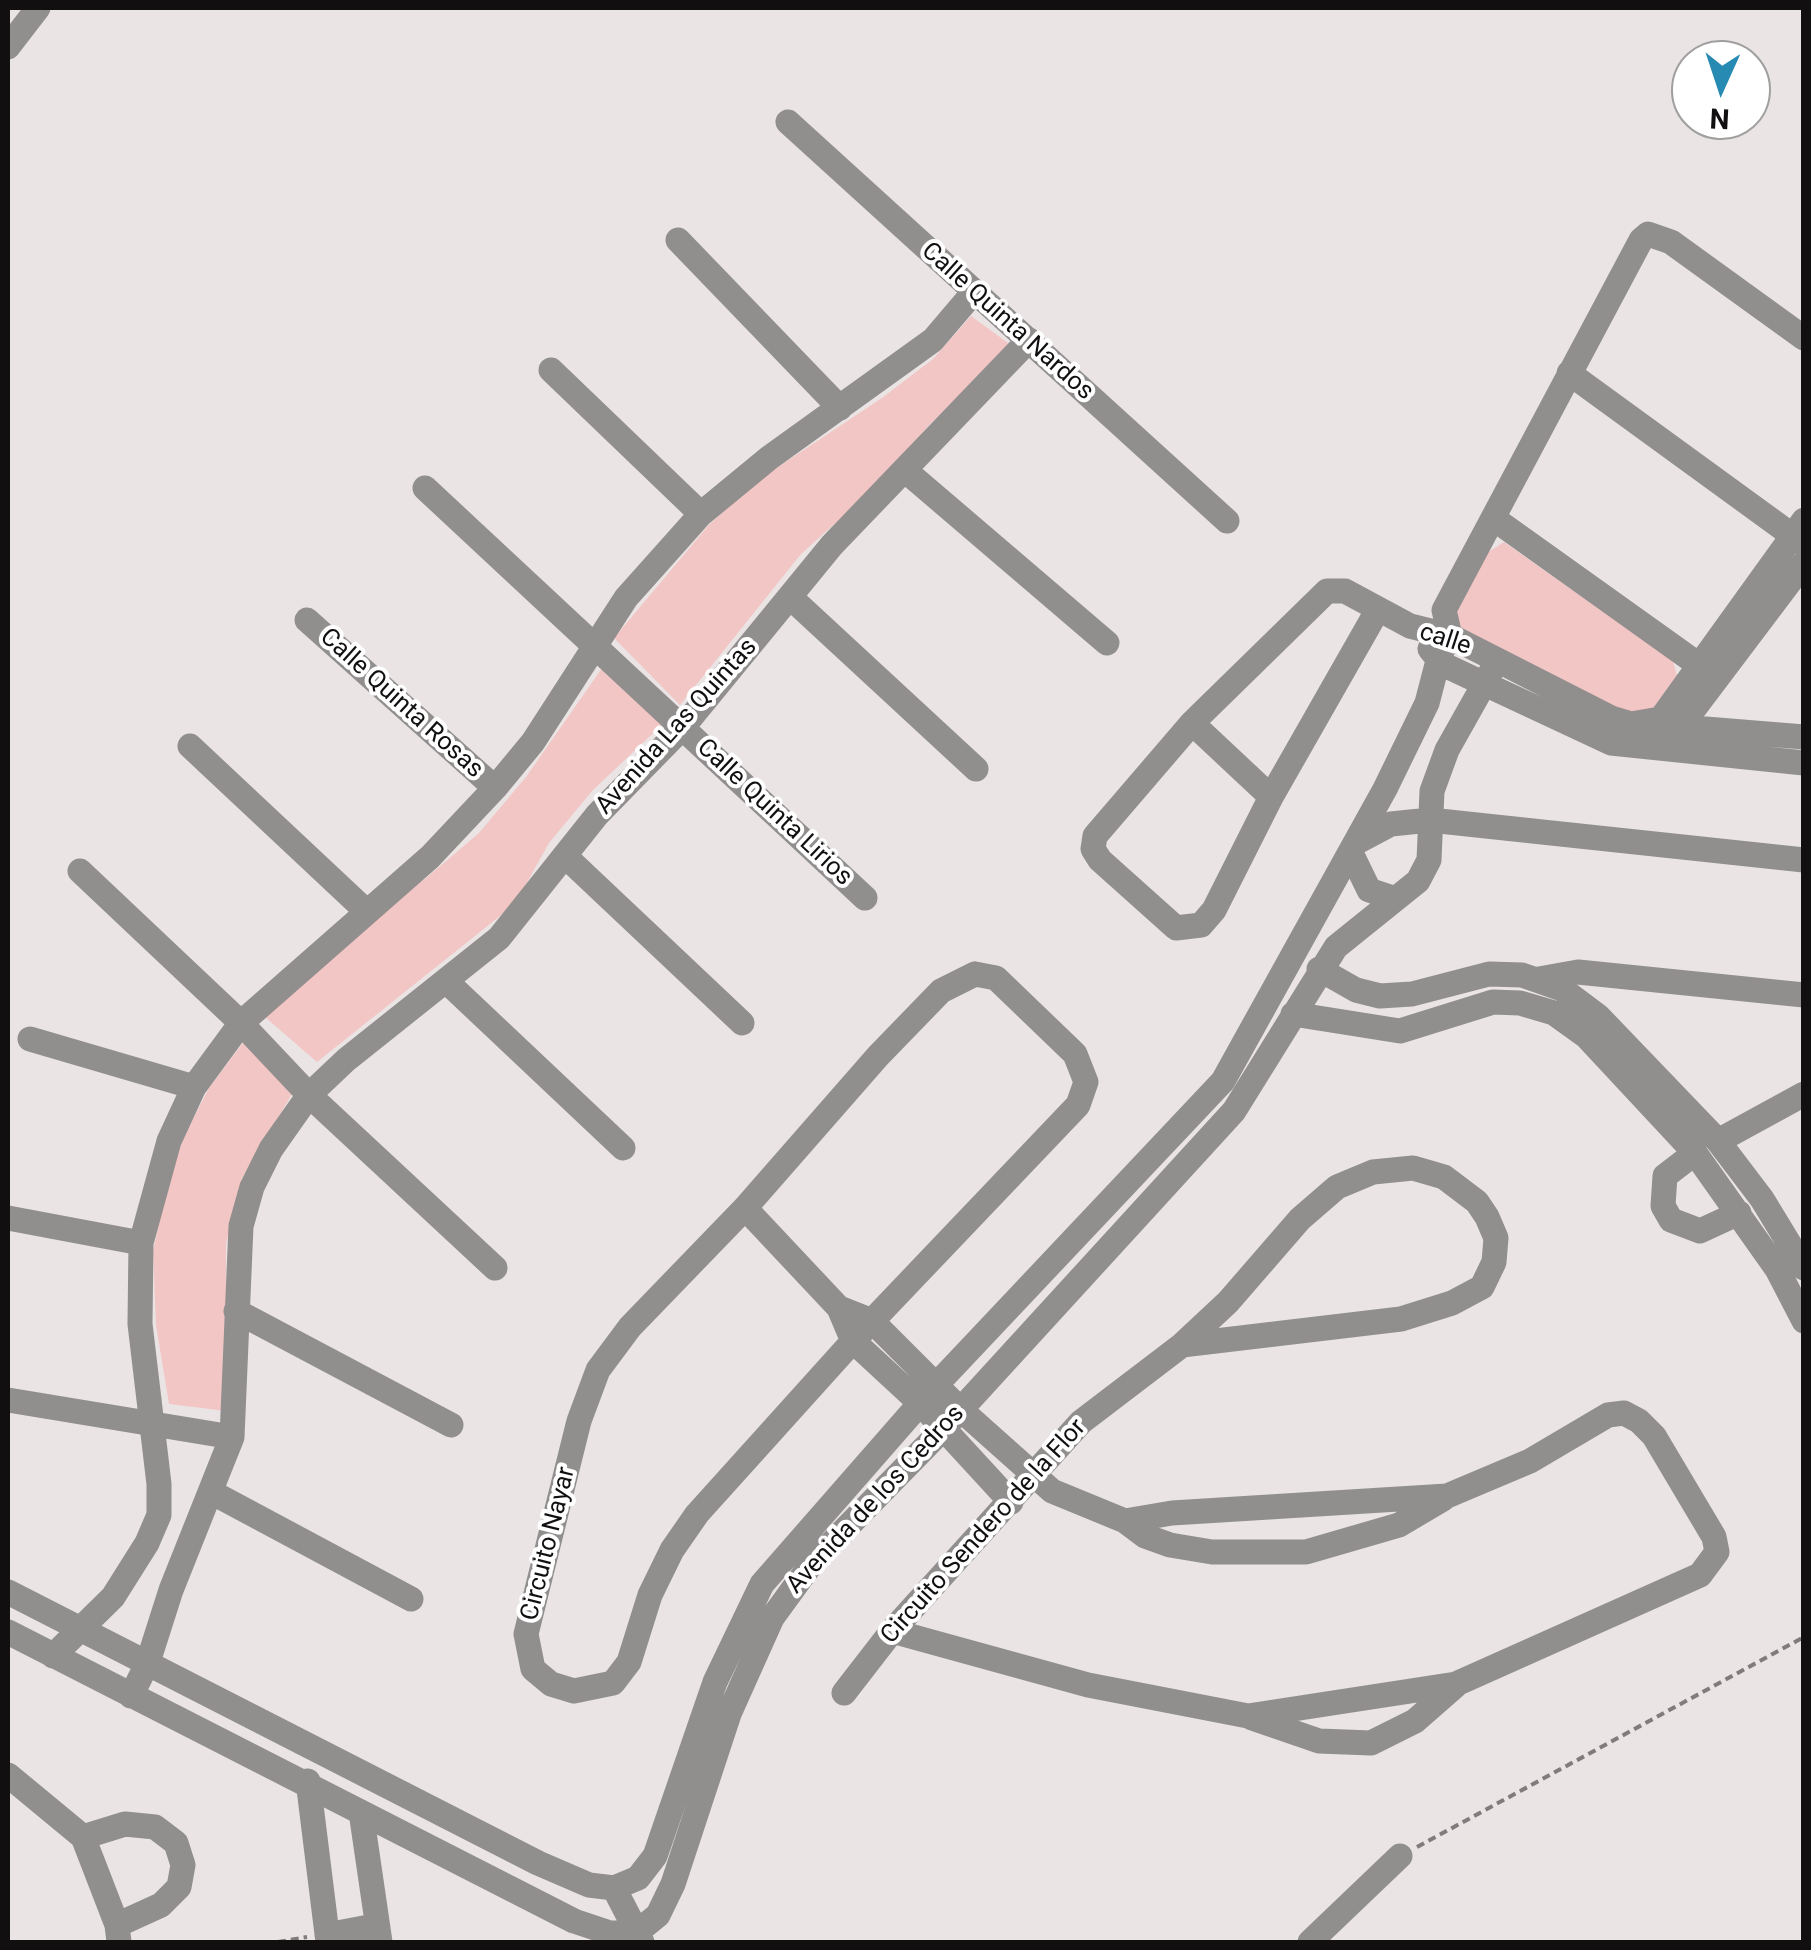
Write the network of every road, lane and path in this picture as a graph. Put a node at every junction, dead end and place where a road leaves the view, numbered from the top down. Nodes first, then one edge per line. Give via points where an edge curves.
1 (38, 8) edge
2 (8, 47) edge
3 (788, 122) dead end
4 (678, 240) dead end
5 (973, 292) junction
6 (1804, 338) edge
7 (1029, 340) junction
8 (551, 370) dead end
9 (1569, 373) junction
10 (840, 408) junction
11 (906, 472) junction
12 (425, 488) dead end
13 (701, 514) junction
14 (1493, 518) junction
15 (1226, 521) dead end
16 (1800, 534) edge
17 (1804, 564) edge
18 (790, 597) junction
19 (1377, 611) junction
20 (307, 620) dead end
21 (1410, 626) junction
22 (1450, 636) junction
23 (1108, 643) dead end
24 (597, 644) junction
25 (1439, 661) junction
26 (1497, 661) junction
27 (1708, 671) junction
28 (1484, 684) junction
29 (1192, 722) junction
30 (1670, 723) junction
31 (683, 726) junction
32 (1804, 737) edge
33 (190, 746) dead end
34 (1652, 749) junction
35 (1804, 762) edge
36 (976, 769) dead end
37 (495, 788) junction
38 (1271, 797) junction
39 (1430, 820) junction
40 (1354, 847) junction
41 (565, 856) junction
42 (1804, 860) edge
43 (80, 872) dead end
44 (865, 898) dead end
45 (1393, 898) junction
46 (366, 911) junction
47 (1319, 969) junction
48 (1538, 979) junction
49 (1280, 980) junction
50 (446, 981) junction
51 (1412, 994) junction
52 (1804, 995) edge
53 (1299, 1004) junction
54 (241, 1023) junction
55 (742, 1023) dead end
56 (1421, 1026) junction
57 (30, 1040) dead end
58 (194, 1086) junction
59 (1804, 1094) edge
60 (308, 1095) junction
61 (1706, 1147) junction
62 (624, 1148) dead end
63 (745, 1208) junction
64 (1739, 1213) junction
65 (8, 1218) edge
66 (141, 1243) junction
67 (1801, 1256) edge
68 (495, 1268) dead end
69 (838, 1308) junction
70 (236, 1312) junction
71 (872, 1321) junction
72 (1804, 1321) edge
73 (853, 1341) junction
74 (1182, 1346) junction
75 (928, 1393) junction
76 (8, 1400) edge
77 (951, 1419) junction
78 (152, 1424) junction
79 (451, 1425) dead end
80 (232, 1437) junction
81 (1033, 1476) junction
82 (213, 1493) junction
83 (1447, 1496) junction
84 (1010, 1502) junction
85 (1125, 1521) junction
86 (148, 1542) junction
87 (182, 1562) junction
88 (8, 1592) edge
89 (411, 1599) dead end
90 (80, 1628) junction
91 (892, 1631) junction
92 (8, 1632) edge
93 (1804, 1637) edge
94 (53, 1656) junction
95 (148, 1662) junction
96 (1456, 1684) junction
97 (844, 1693) dead end
98 (131, 1696) junction
99 (1248, 1716) junction
100 (8, 1776) edge
101 (308, 1781) junction
102 (362, 1812) junction
103 (83, 1837) junction
104 (1400, 1856) joint
105 (614, 1888) junction
106 (118, 1934) edge
107 (377, 1934) edge
108 (639, 1938) edge
109 (327, 1939) edge
110 (278, 1942) edge
111 (1310, 1942) edge

1 - 2 street
3 - 5 street, Calle Quinta Nardos
4 - 10 street
5 - 7 street, Calle Quinta Nardos
5 - 10 street via 933,340
6 - 9 street, Avenida de los Cedros via 1671,242 1648,234
7 - 11 street, Avenida Las Quintas
7 - 15 street, Calle Quinta Nardos
8 - 13 street
9 - 14 street, Avenida de los Cedros
9 - 16 street
10 - 13 street
11 - 18 street, Avenida Las Quintas
11 - 23 street
12 - 24 street, Calle Quinta Lirios
13 - 24 street via 626,598
14 - 22 street, Avenida de los Cedros via 1444,610
14 - 27 street
16 - 27 street
17 - 27 street
18 - 31 street, Avenida Las Quintas
18 - 36 street
19 - 21 street
19 - 29 street via 1345,590 1328,591
19 - 38 street
20 - 37 street, Calle Quinta Rosas
21 - 22 street, calle
21 - 25 street, calle
22 - 25 street, Avenida de los Cedros
22 - 26 street, calle
24 - 31 street, Calle Quinta Lirios
24 - 37 street
25 - 28 street, calle
25 - 40 street, Avenida de los Cedros via 1427,702
26 - 28 street, Avenida de los Cedros
26 - 30 street, calle via 1610,718
27 - 30 street
28 - 34 street, calle via 1592,736
28 - 39 street, Avenida de los Cedros via 1448,750 1432,791
29 - 38 street
29 - 38 street via 1099,827 1093,849 1100,860 1176,928 1202,926
30 - 32 street, calle
30 - 34 street
31 - 41 street, Avenida Las Quintas via 630,776
31 - 44 street, Calle Quinta Lirios
33 - 46 street
34 - 35 street, calle
37 - 46 street via 430,857
39 - 40 street via 1392,824
39 - 42 street
39 - 45 street, Avenida de los Cedros via 1425,870
40 - 45 street via 1370,890
40 - 49 street, Avenida de los Cedros
41 - 50 street, Avenida Las Quintas via 499,938
41 - 55 street
43 - 54 street
45 - 47 street, Avenida de los Cedros via 1355,927
46 - 54 street
47 - 51 street via 1356,990
47 - 53 street, Avenida de los Cedros
48 - 51 street via 1489,974
48 - 52 street via 1578,972
48 - 61 street via 1598,1016
49 - 53 street
49 - 75 street, Avenida de los Cedros via 1223,1081 1198,1111
50 - 60 street, Avenida Las Quintas
50 - 62 street
51 - 56 street
53 - 56 street via 1386,1030
53 - 77 street, Avenida de los Cedros via 1234,1111
54 - 58 street
54 - 60 street
56 - 61 street via 1493,1002 1554,1013
57 - 58 street
58 - 66 street via 169,1140
59 - 61 street
60 - 68 street
60 - 70 street, Avenida Las Quintas via 252,1187 240,1226
61 - 64 street
61 - 64 street via 1665,1176 1663,1206 1671,1220 1700,1231
61 - 67 street
63 - 69 street
63 - 71 street, Circuito Nayar via 941,992 975,974 996,978 1075,1054 1084,1095
63 - 73 street, Circuito Nayar via 630,1326 598,1370 530,1613 526,1648 532,1668 574,1691 613,1682 629,1662 672,1550 697,1514
64 - 72 street
65 - 66 street
66 - 78 street via 140,1324
69 - 71 street
69 - 73 street
70 - 79 street
70 - 80 street, Avenida Las Quintas
71 - 73 street, Circuito Nayar
71 - 75 street
73 - 75 street
74 - 74 street, Circuito Sendero de la Flor via 1401,1319 1452,1303 1482,1287 1494,1262 1496,1238 1488,1217 1444,1177 1413,1168 1373,1172 1338,1187 1300,1219
74 - 81 street, Circuito Sendero de la Flor via 1081,1422
75 - 77 street
75 - 105 street, Avenida de los Cedros via 762,1584 715,1682 655,1856 638,1878
76 - 78 street
77 - 81 street
77 - 84 street
77 - 108 street, Avenida de los Cedros via 812,1562 772,1618 729,1714 672,1884
78 - 80 street
78 - 86 street via 159,1515
80 - 82 street, Avenida Las Quintas
81 - 84 street, Circuito Sendero de la Flor
81 - 85 street via 1084,1508
82 - 87 street, Avenida Las Quintas
82 - 89 street
83 - 85 street
83 - 85 street via 1399,1526 1306,1552 1170,1545
83 - 96 street via 1530,1461 1608,1415 1624,1414 1654,1436 1718,1552 1700,1575
84 - 91 street, Circuito Sendero de la Flor
86 - 87 street
86 - 90 street via 113,1597
87 - 95 street, Avenida Las Quintas
88 - 90 street
90 - 94 street
90 - 95 street
91 - 97 street, Circuito Sendero de la Flor
91 - 99 street via 1088,1685
92 - 94 street
93 - 104 path
94 - 98 street
95 - 98 street, Avenida Las Quintas
95 - 105 street via 538,1863
96 - 99 street
96 - 99 street via 1415,1721 1371,1742 1319,1741
98 - 101 street
100 - 103 street
101 - 102 street
101 - 109 street
102 - 107 street
102 - 108 street via 574,1921
103 - 106 street
103 - 106 street via 125,1824 156,1826 176,1842 179,1887
104 - 111 street
105 - 108 street
107 - 109 street
109 - 110 path

